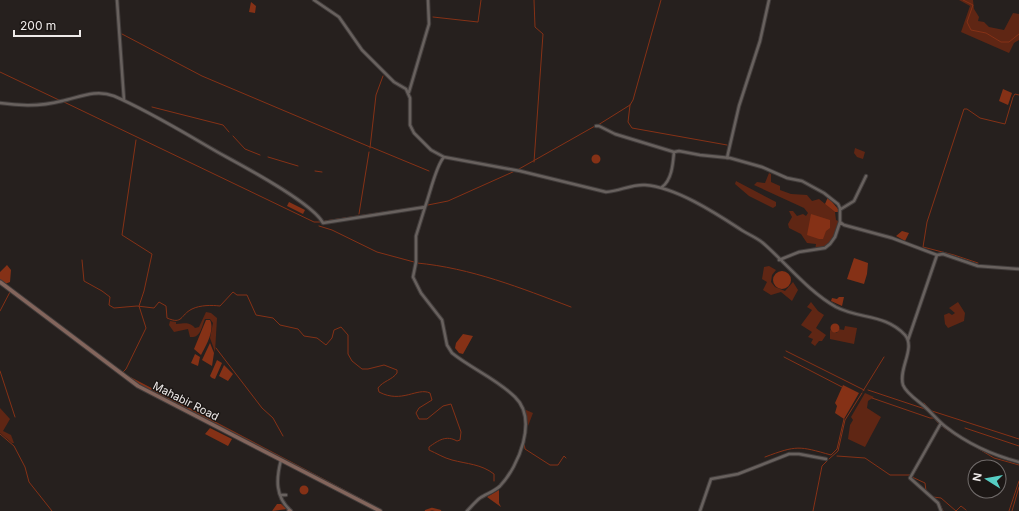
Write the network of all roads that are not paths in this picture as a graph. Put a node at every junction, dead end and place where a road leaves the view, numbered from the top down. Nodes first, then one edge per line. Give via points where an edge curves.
1 (117, 0) edge
2 (314, 0) edge
3 (428, 0) edge
4 (769, 0) edge
5 (409, 93) junction
6 (124, 100) junction
7 (0, 103) edge
8 (596, 126) dead end
9 (674, 152) junction
10 (444, 157) junction
11 (727, 158) junction
12 (866, 176) dead end
13 (662, 188) junction
14 (425, 207) junction
15 (840, 209) junction
16 (840, 222) junction
17 (937, 255) junction
18 (779, 260) junction
19 (1019, 269) edge
20 (0, 282) edge
21 (908, 340) junction
22 (941, 423) junction
23 (826, 459) dead end
24 (281, 460) junction
25 (1019, 462) edge
26 (280, 495) junction
27 (286, 495) dead end
28 (290, 511) edge
29 (380, 511) edge
30 (467, 511) edge
31 (700, 511) edge
32 (941, 511) edge

1 - 6 street
2 - 5 street via 339,18 362,50 394,82
3 - 5 street via 429,24
4 - 11 street
5 - 10 street via 410,125 414,133 431,150
6 - 7 street via 101,92 62,102
6 - 14 street via 290,195 320,217 323,223
8 - 9 street
9 - 11 street
9 - 13 street via 672,169 666,185
10 - 13 street via 520,171 606,192 644,184
10 - 14 street
11 - 15 street via 802,181 824,193 838,204
12 - 15 street via 854,201
13 - 18 street via 729,220 762,242
14 - 30 street via 415,241 416,262 412,277 416,286 442,320 447,345 452,353 506,389 519,402 524,416 521,453 510,475 499,487 479,499
15 - 16 street
16 - 17 street
16 - 18 street via 835,236 825,248 799,252
17 - 19 street via 943,254 978,266
17 - 21 street
18 - 21 street via 837,307 885,321 901,331
20 - 24 street, Mahabir Road via 138,386
21 - 22 street via 902,373 903,385
22 - 25 street via 988,453
22 - 32 street via 910,478 938,503
23 - 31 street via 789,454 738,474 711,479
24 - 26 street via 277,475
24 - 29 street, Mahabir Road
26 - 27 street
26 - 28 street

